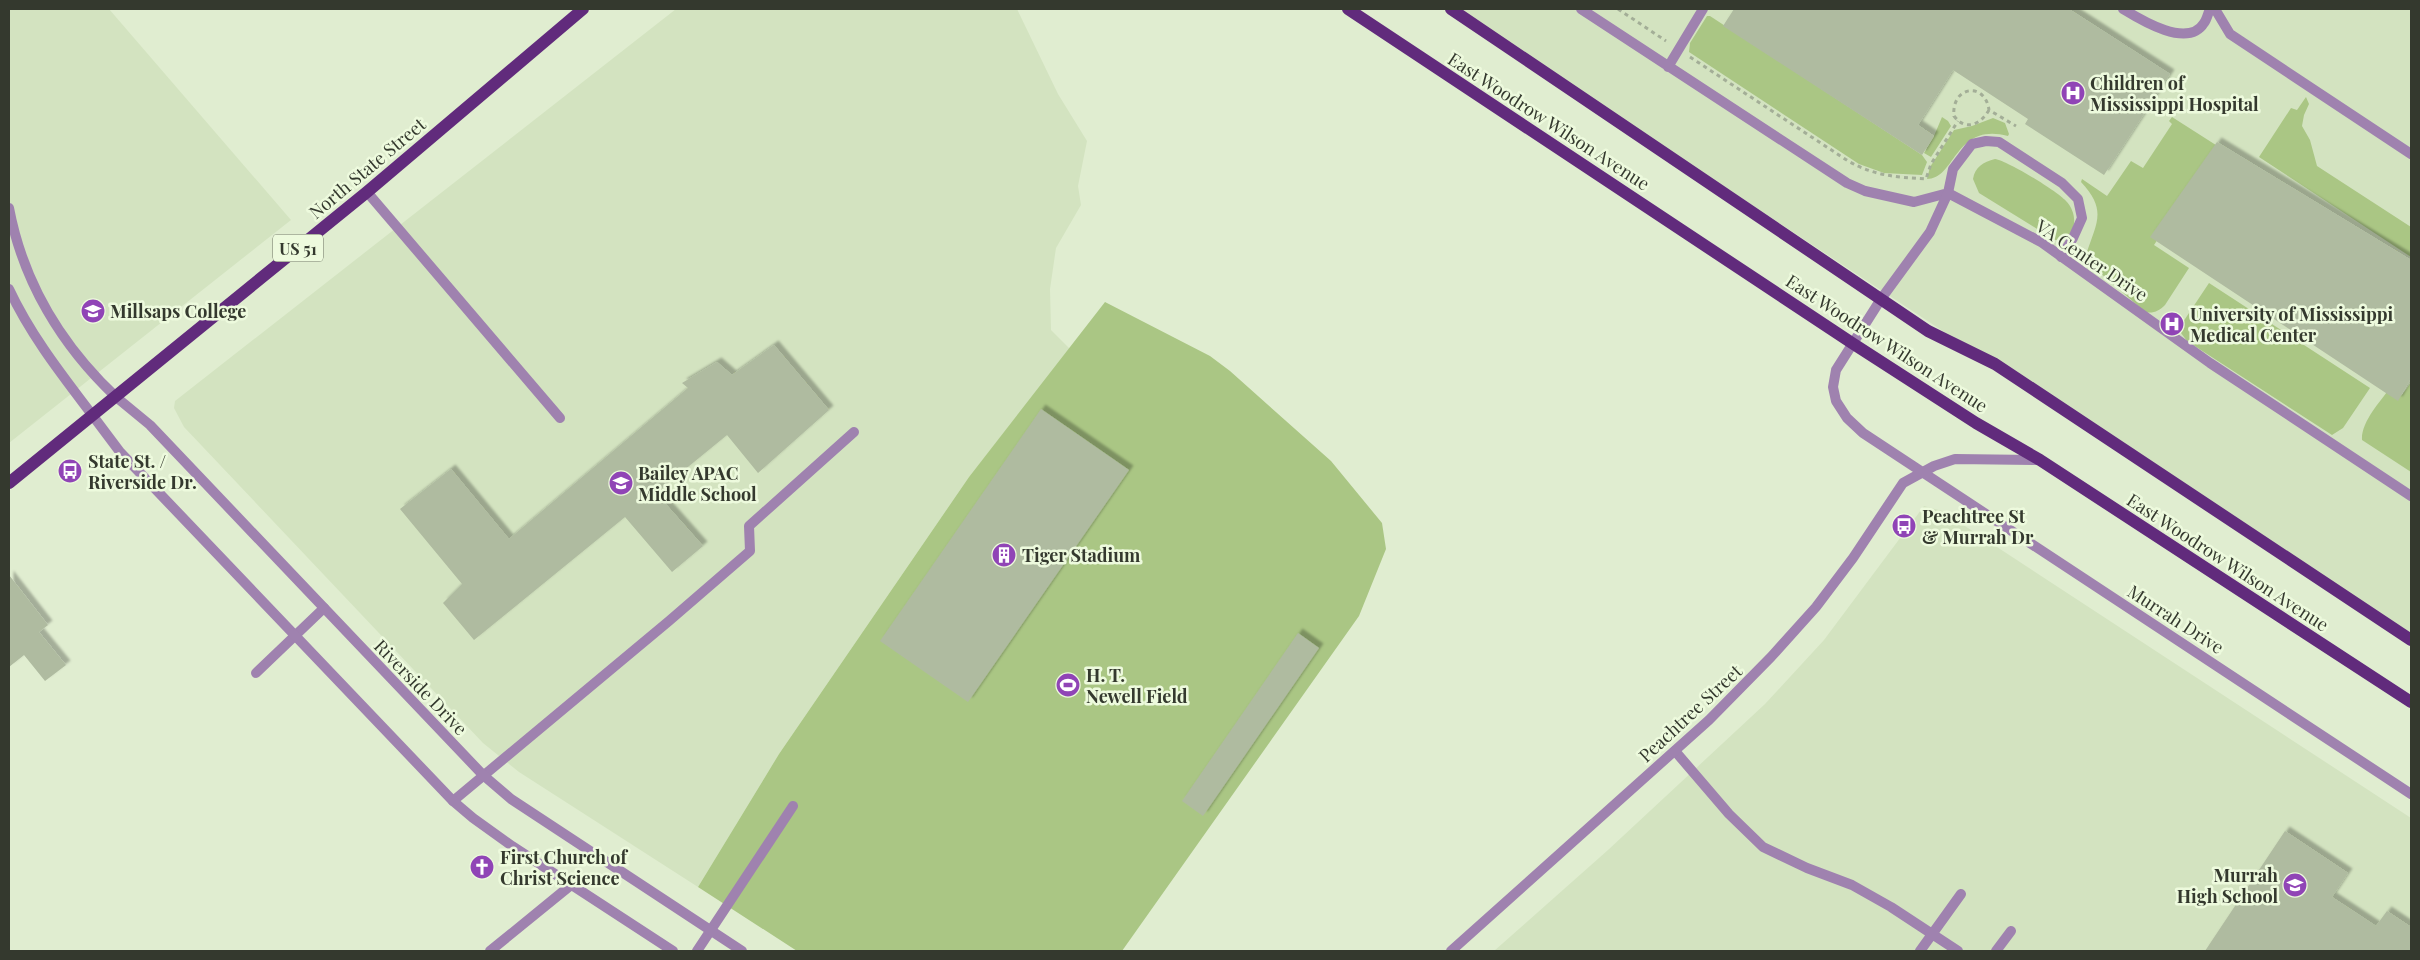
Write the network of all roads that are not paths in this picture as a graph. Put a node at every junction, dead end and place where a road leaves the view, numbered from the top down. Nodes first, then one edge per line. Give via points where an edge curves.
1 (583, 9) edge
2 (1348, 9) edge
3 (1451, 9) edge
4 (1581, 9) edge
5 (1703, 9) edge
6 (2123, 9) edge
7 (2210, 9) edge
8 (2215, 9) edge
9 (1668, 67) junction
10 (2411, 154) edge
11 (366, 192) junction
12 (1948, 193) junction
13 (9, 208) edge
14 (2061, 257) junction
15 (9, 289) edge
16 (1881, 299) junction
17 (1852, 343) junction
18 (116, 397) junction
19 (93, 416) junction
20 (560, 418) dead end
21 (854, 432) dead end
22 (2040, 460) junction
23 (1923, 472) junction
24 (9, 483) edge
25 (2411, 496) edge
26 (324, 608) junction
27 (295, 635) junction
28 (2411, 640) edge
29 (256, 673) dead end
30 (2411, 702) edge
31 (1675, 751) junction
32 (483, 775) junction
33 (2411, 794) edge
34 (453, 801) junction
35 (793, 806) dead end
36 (571, 885) junction
37 (1961, 894) dead end
38 (711, 931) junction
39 (2011, 931) dead end
40 (1932, 934) junction
41 (490, 951) edge
42 (673, 951) edge
43 (697, 951) edge
44 (742, 951) edge
45 (1450, 951) edge
46 (1920, 951) edge
47 (1958, 951) edge
48 (1996, 951) edge

1 - 11 main road, North State Street / US 51
2 - 17 main road, East Woodrow Wilson Avenue
3 - 16 main road, East Woodrow Wilson Avenue
4 - 9 street
5 - 9 street
6 - 7 street via 2176,35 2193,33 2204,25
8 - 10 street via 2230,34
9 - 12 street via 1814,163 1865,192 1914,202
11 - 18 main road, North State Street / US 51
11 - 20 street
12 - 14 street, VA Center Drive via 2041,242
12 - 14 street via 1952,169 1972,144 2000,142 2062,183 2078,199 2082,218
12 - 16 street via 1930,232
13 - 18 street, Riverside Drive via 31,279 56,327 90,372
14 - 25 street, VA Center Drive via 2210,363
15 - 19 street via 22,318 41,347
16 - 17 street
16 - 28 main road, East Woodrow Wilson Avenue via 1928,331 1995,364
17 - 22 main road, East Woodrow Wilson Avenue
17 - 23 street via 1836,370 1833,387 1836,401 1847,418 1863,433
18 - 19 main road, North State Street / US 51
18 - 26 street, Riverside Drive via 150,425
19 - 24 main road, North State Street / US 51
19 - 27 street via 120,452
21 - 32 street via 749,526 750,551
22 - 23 street, Peachtree Street via 1955,459
22 - 30 main road, East Woodrow Wilson Avenue
23 - 31 street, Peachtree Street via 1903,483 1853,558 1797,629
23 - 33 street, Murrah Drive
26 - 27 street
26 - 32 street, Riverside Drive
27 - 29 street
27 - 34 street
31 - 40 street via 1728,814 1763,847 1852,885
31 - 45 street, Peachtree Street
32 - 34 street
32 - 38 street, Riverside Drive via 511,799
34 - 36 street
35 - 38 street
36 - 41 street
36 - 42 street
37 - 40 street
38 - 43 street
38 - 44 street, Riverside Drive
39 - 48 street
40 - 46 street
40 - 47 street

